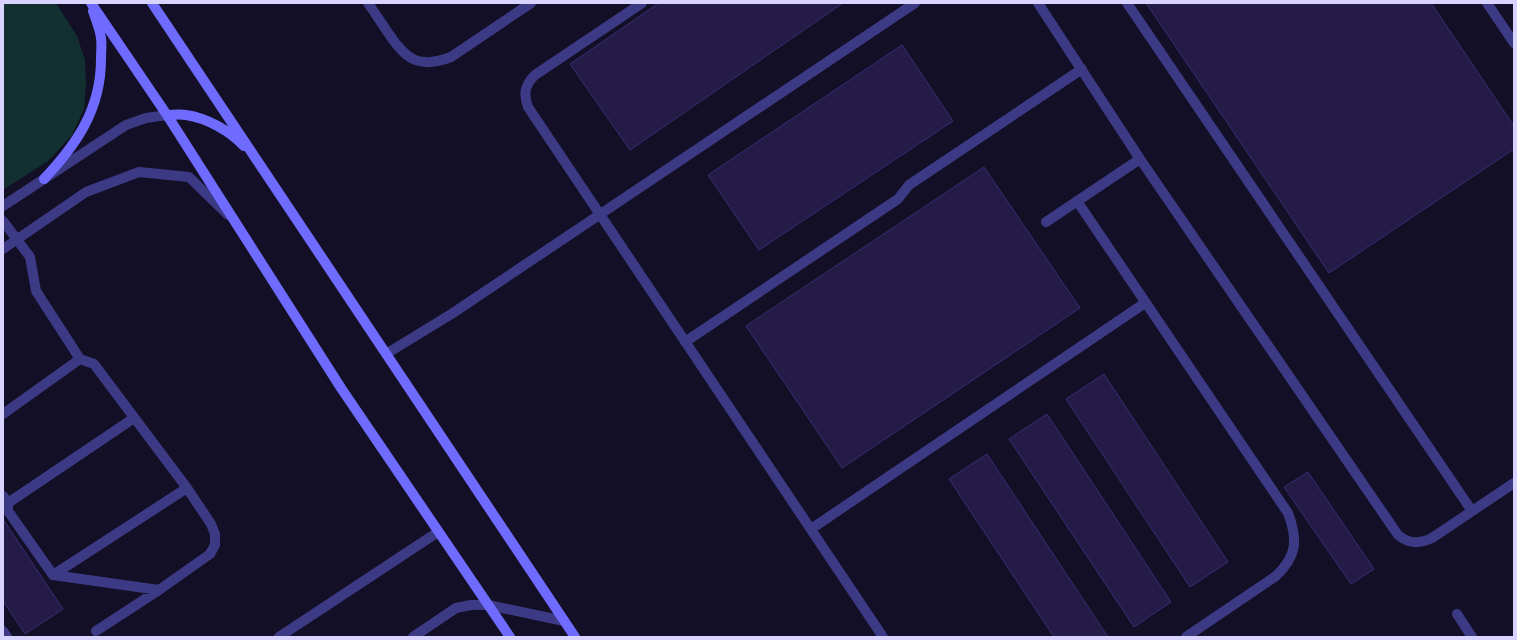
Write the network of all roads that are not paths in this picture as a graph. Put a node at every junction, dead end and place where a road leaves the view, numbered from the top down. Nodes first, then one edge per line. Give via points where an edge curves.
1 (91, 3) edge
2 (152, 3) edge
3 (368, 3) edge
4 (532, 3) edge
5 (642, 3) edge
6 (916, 3) edge
7 (1038, 3) edge
8 (1127, 3) edge
9 (1487, 3) edge
10 (1514, 43) edge
11 (1082, 69) junction
12 (167, 115) junction
13 (1140, 158) junction
14 (266, 172) junction
15 (44, 179) junction
16 (1077, 201) junction
17 (3, 206) edge
18 (600, 215) junction
19 (230, 216) junction
20 (3, 222) edge
21 (1046, 222) dead end
22 (16, 240) junction
23 (3, 249) edge
24 (1146, 302) junction
25 (685, 342) junction
26 (386, 354) junction
27 (80, 359) junction
28 (3, 414) edge
29 (134, 418) junction
30 (1514, 483) edge
31 (187, 488) junction
32 (6, 499) edge
33 (1472, 511) junction
34 (811, 529) junction
35 (438, 532) junction
36 (53, 575) junction
37 (159, 590) junction
38 (488, 605) junction
39 (1457, 614) dead end
40 (564, 621) junction
41 (3, 631) edge
42 (96, 631) dead end
43 (7, 637) edge
44 (279, 637) edge
45 (413, 637) edge
46 (510, 637) edge
47 (575, 637) edge
48 (883, 637) edge
49 (1186, 637) edge
50 (1472, 637) edge

1 - 12 street
1 - 15 street via 101,38 101,80 97,95 89,118 77,139
2 - 14 street
3 - 4 lane via 405,55 416,61 428,63 451,57
5 - 18 lane via 535,75 528,81 524,90 528,106
6 - 18 lane
7 - 11 lane
8 - 33 lane
9 - 10 lane
11 - 13 lane
11 - 25 lane via 909,185 898,199
12 - 14 street via 186,115 220,127 237,139
12 - 15 lane via 146,118 126,125
12 - 19 street
13 - 16 lane
13 - 33 lane via 1398,535 1404,540 1422,543
14 - 26 street
15 - 17 lane
16 - 21 lane
16 - 24 lane
18 - 25 lane
18 - 26 lane
19 - 22 lane via 189,177 139,172 86,192
19 - 35 street
20 - 22 lane
22 - 23 lane
22 - 27 lane via 30,258 36,291
24 - 34 lane
24 - 49 lane via 1288,514 1295,542 1293,555 1286,567 1276,576
25 - 34 lane
26 - 40 street
27 - 28 lane
27 - 29 lane via 94,364
29 - 31 lane
29 - 32 lane
30 - 33 lane
31 - 36 lane
31 - 37 lane via 211,524 215,534 215,545 210,554
32 - 36 lane via 8,511
34 - 48 lane
35 - 38 street
35 - 44 lane
36 - 37 lane
37 - 42 lane
38 - 40 lane
38 - 45 lane via 456,608
38 - 46 street
39 - 50 lane
40 - 47 street
41 - 43 lane

